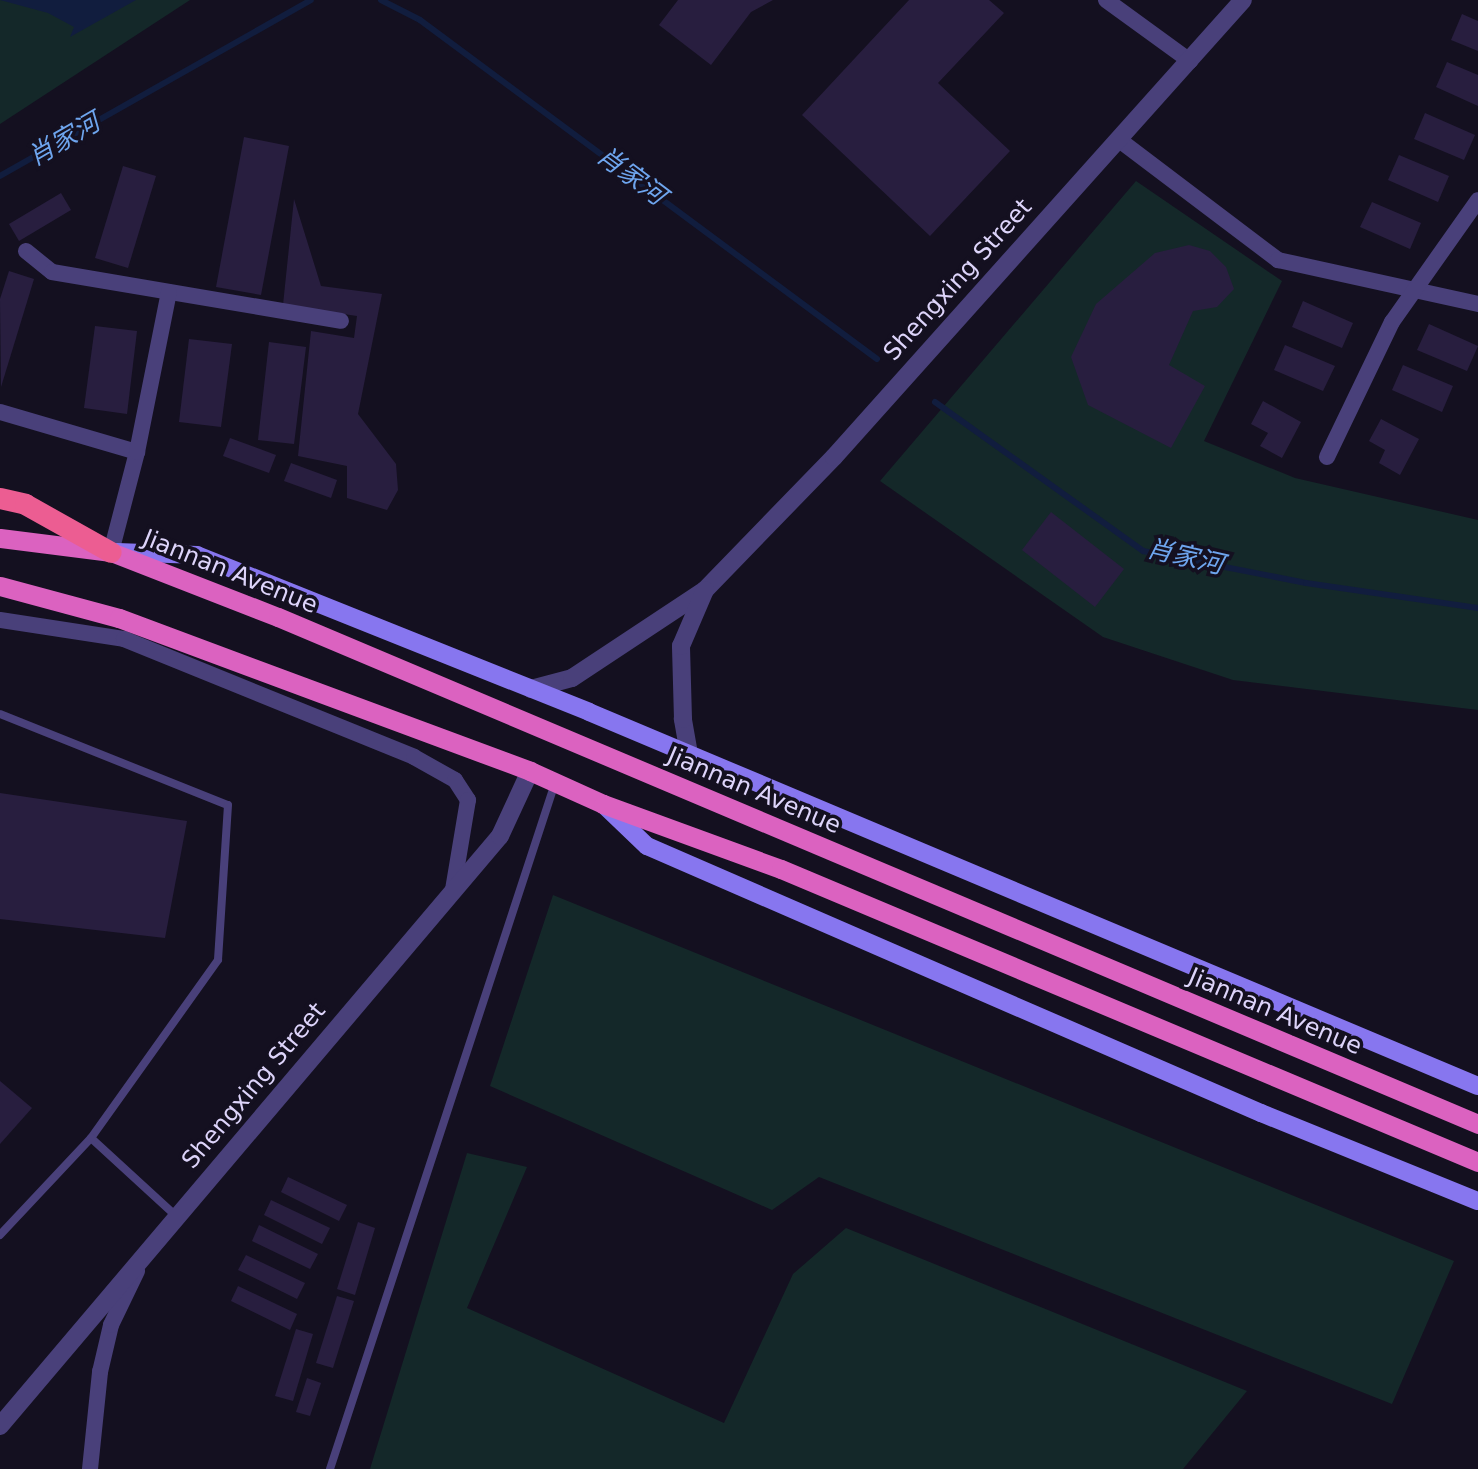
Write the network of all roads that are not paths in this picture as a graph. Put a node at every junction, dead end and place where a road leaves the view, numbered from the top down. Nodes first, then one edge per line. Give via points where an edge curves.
1 (1106, 0) edge
2 (1243, 0) edge
3 (1189, 61) junction
4 (1118, 139) junction
5 (1478, 200) edge
6 (26, 251) dead end
7 (1415, 290) junction
8 (169, 292) junction
9 (1478, 304) edge
10 (341, 321) dead end
11 (0, 412) edge
12 (137, 452) junction
13 (1327, 457) dead end
14 (0, 498) edge
15 (0, 538) edge
16 (111, 552) junction
17 (0, 586) edge
18 (705, 590) junction
19 (0, 620) edge
20 (531, 689) junction
21 (0, 713) edge
22 (689, 754) junction
23 (530, 771) junction
24 (555, 783) junction
25 (603, 804) junction
26 (453, 890) junction
27 (1478, 1086) edge
28 (1478, 1124) edge
29 (91, 1138) junction
30 (1478, 1163) edge
31 (1478, 1201) edge
32 (176, 1216) junction
33 (0, 1235) edge
34 (150, 1248) junction
35 (0, 1426) edge
36 (90, 1469) edge
37 (330, 1469) edge

1 - 3 street
2 - 3 street, Shengxing Street
3 - 4 street, Shengxing Street
4 - 7 street via 1266,255
4 - 18 street, Shengxing Street via 834,457
5 - 7 street
6 - 8 street via 52,272
7 - 9 street
7 - 13 street via 1392,321
8 - 10 street
8 - 12 street
11 - 12 street
12 - 16 street
14 - 16 highway via 25,504
15 - 16 highway, Jiannan Avenue
16 - 20 main road via 197,555
16 - 28 highway, Jiannan Avenue via 456,692
17 - 23 highway via 119,618
18 - 20 street via 572,678
18 - 22 street via 681,646 682,719
19 - 26 street via 124,639 414,757 455,780 468,800
20 - 22 main road
21 - 29 lane via 228,805 218,960
22 - 27 main road
23 - 24 highway
23 - 26 street, Shengxing Street via 500,836
24 - 25 highway
24 - 37 lane
25 - 30 highway via 781,869
25 - 31 main road via 648,846 1261,1113
26 - 32 street, Shengxing Street
29 - 32 lane
29 - 33 lane
32 - 34 street, Shengxing Street
34 - 35 street
34 - 36 street, Shengxing Street via 111,1325 100,1372

